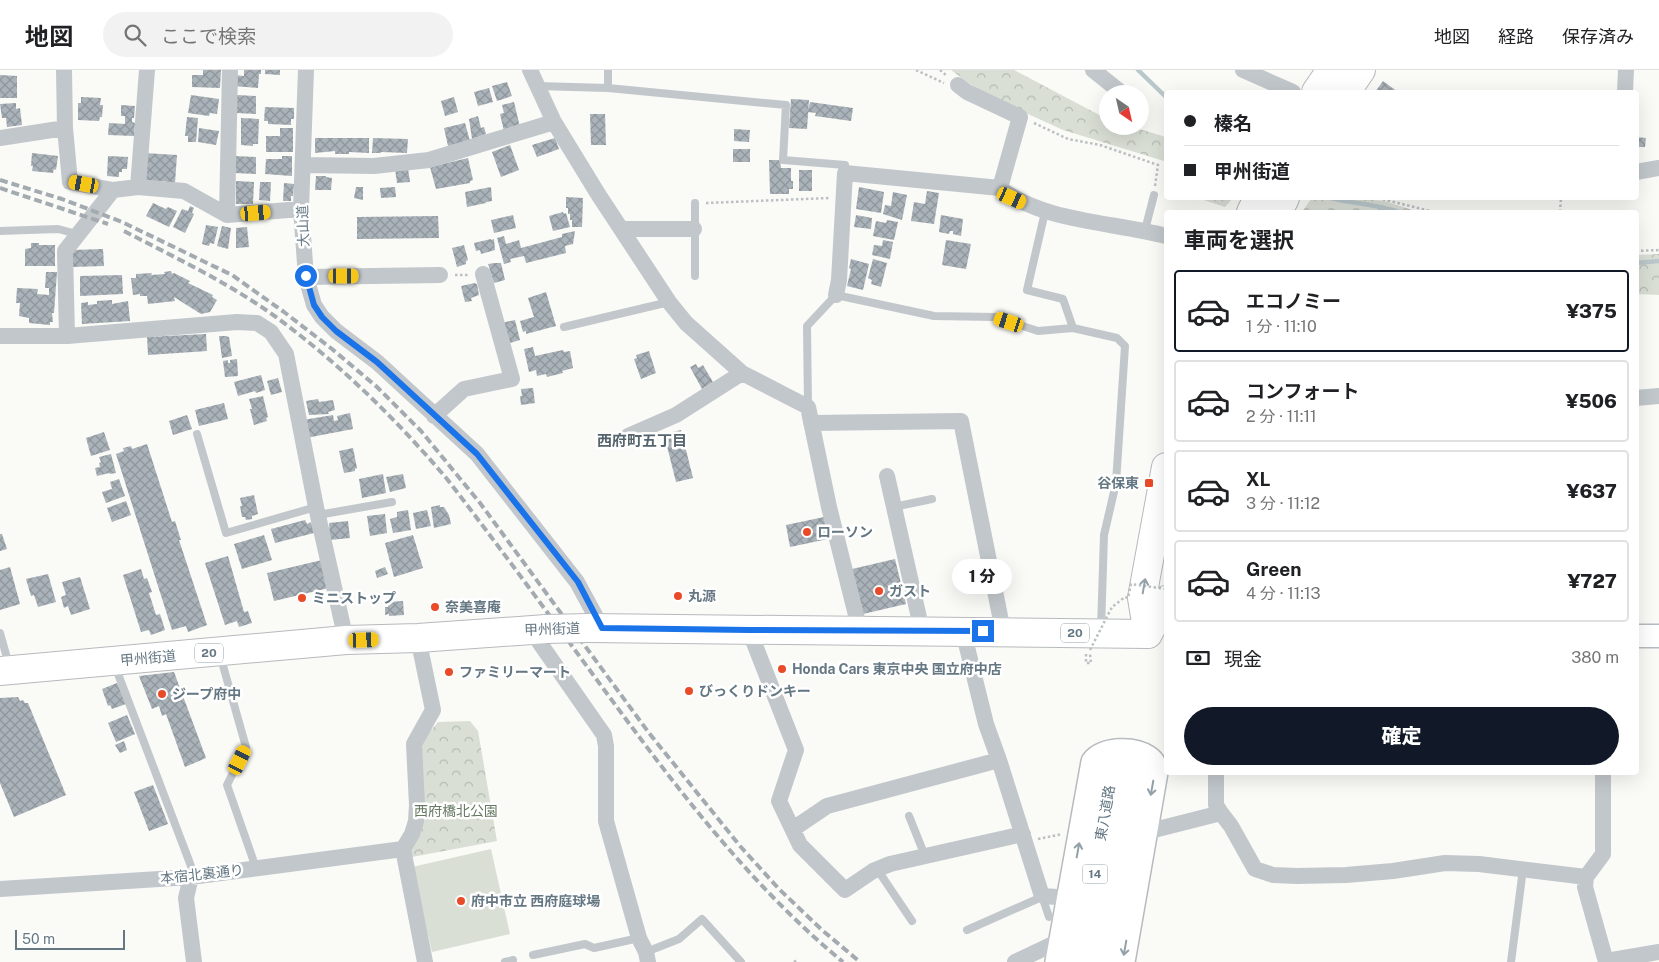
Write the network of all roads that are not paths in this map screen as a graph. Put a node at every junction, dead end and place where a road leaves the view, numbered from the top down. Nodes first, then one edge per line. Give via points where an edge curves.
1 (64, 70) edge
2 (147, 70) edge
3 (230, 70) edge
4 (306, 70) edge
5 (530, 70) edge
6 (608, 70) edge
7 (1093, 70) edge
8 (1243, 70) edge
9 (1361, 70) edge
10 (1626, 70) edge
11 (958, 85) road end
12 (1112, 85) edge
13 (537, 86) junction
14 (1314, 86) edge
15 (608, 88) junction
16 (1347, 90) edge
17 (1625, 90) edge
18 (554, 122) junction
19 (65, 128) junction
20 (0, 138) edge
21 (303, 165) junction
22 (1659, 168) edge
23 (1639, 171) edge
24 (846, 173) junction
25 (138, 188) junction
26 (1000, 188) junction
27 (113, 190) junction
28 (1154, 195) road end
29 (695, 203) road end
30 (301, 209) junction
31 (1045, 212) junction
32 (227, 215) junction
33 (621, 229) junction
34 (694, 229) junction
35 (1145, 230) junction
36 (0, 231) edge
37 (77, 234) junction
38 (1164, 235) edge
39 (476, 274) road end
40 (447, 275) road end
41 (306, 276) junction
42 (695, 276) dead end
43 (836, 295) junction
44 (669, 302) junction
45 (564, 327) dead end
46 (1074, 328) junction
47 (0, 336) edge
48 (67, 336) junction
49 (742, 373) junction
50 (1659, 396) edge
51 (1639, 398) edge
52 (810, 415) junction
53 (434, 416) junction
54 (197, 434) dead end
55 (628, 436) dead end
56 (887, 476) dead end
57 (1164, 478) edge
58 (932, 499) dead end
59 (392, 502) dead end
60 (894, 507) junction
61 (317, 511) junction
62 (1164, 608) edge
63 (596, 628) junction
64 (538, 629) junction
65 (749, 630) junction
66 (922, 630) junction
67 (860, 631) junction
68 (963, 631) junction
69 (1003, 631) junction
70 (0, 633) edge
71 (1157, 634) edge
72 (1639, 636) edge
73 (1659, 636) edge
74 (418, 638) junction
75 (346, 640) junction
76 (1092, 644) junction
77 (218, 652) junction
78 (114, 662) junction
79 (5, 670) edge
80 (1127, 753) junction
81 (999, 760) junction
82 (1216, 775) edge
83 (1603, 775) edge
84 (1221, 813) junction
85 (910, 816) dead end
86 (793, 829) junction
87 (1146, 829) junction
88 (1025, 838) junction
89 (403, 849) junction
90 (925, 856) junction
91 (256, 868) junction
92 (877, 869) junction
93 (1523, 869) junction
94 (191, 877) junction
95 (1586, 877) junction
96 (0, 889) edge
97 (1044, 896) junction
98 (1069, 898) junction
99 (1049, 917) dead end
100 (912, 921) dead end
101 (967, 930) dead end
102 (644, 950) edge
103 (1659, 952) edge
104 (533, 955) dead end
105 (1066, 957) edge
106 (1606, 961) edge
107 (194, 962) edge
108 (425, 962) edge
109 (741, 962) edge
110 (1015, 962) edge
111 (1100, 962) edge
112 (1122, 962) edge
113 (1511, 962) edge

1 - 19 street
2 - 25 street
3 - 32 street
4 - 21 street, 大山道
5 - 13 street
6 - 15 lane
7 - 12 street
8 - 14 street
9 - 16 highway
10 - 17 street
11 - 26 street via 1020,117
13 - 15 lane
13 - 18 street
15 - 24 lane via 786,105 783,160 845,165
18 - 21 street via 429,160 374,166
18 - 33 street
19 - 20 street
19 - 27 street via 70,182
21 - 30 street, 大山道
22 - 23 street
24 - 26 street
24 - 43 street
25 - 27 street
25 - 32 street via 184,191
26 - 31 street via 1012,198
27 - 37 street
28 - 35 lane
29 - 34 lane
30 - 32 street
30 - 41 street, 大山道
31 - 35 street
31 - 46 lane via 1027,290 1063,299
33 - 34 street
33 - 44 street
34 - 42 lane
35 - 38 street
36 - 37 lane via 58,229
37 - 48 street via 65,251
39 - 53 street via 512,379 464,389
40 - 41 street
41 - 53 street, 大山道 via 314,305 322,317 377,362
43 - 46 lane via 934,316 995,317 1038,331
43 - 52 lane via 807,326
44 - 45 lane
44 - 49 street via 697,334
46 - 76 lane via 1117,338 1125,346 1116,483 1104,535
47 - 48 street
48 - 61 street via 237,322 257,324 271,332 286,354
49 - 52 street
49 - 55 street via 676,415
50 - 51 street
52 - 67 street
52 - 69 street via 961,421
53 - 63 street, 大山道 via 477,454 578,582
54 - 61 lane via 226,533
56 - 60 street
71 -> 57 highway via 1142,598
58 - 60 lane
59 - 61 lane
60 - 66 street
61 - 75 street
62 - 71 highway
63 - 64 highway, 甲州街道 / 20, bridge
63 - 65 highway, 甲州街道 / 20
64 - 74 highway, 甲州街道 / 20
64 - 102 street via 604,735 606,820
65 - 67 highway, 甲州街道 / 20
65 - 86 street via 796,750 779,801
66 - 67 highway, 甲州街道 / 20
66 - 68 highway, 甲州街道 / 20
68 - 69 highway, 甲州街道 / 20
68 - 81 street via 986,724
69 - 76 highway, 甲州街道 / 20
70 - 79 lane
71 - 76 highway, 甲州街道 / 20
72 - 73 main road
74 - 75 highway, 甲州街道 / 20
74 - 89 street via 433,710 414,744 416,821
75 - 77 highway, 甲州街道 / 20
77 - 78 highway, 甲州街道 / 20
77 - 91 lane via 246,747 228,785
78 - 79 highway, 甲州街道 / 20
78 - 94 lane via 192,866
80 -> 87 main road via 1147,758 1156,772
98 -> 80 main road via 1094,762 1098,756
80 - 105 main road, 東八道路 / 14
80 - 111 main road, 東八道路 / 14
81 - 86 street via 828,806
81 - 88 street
82 - 84 street via 1216,805
83 - 95 street via 1603,854
84 - 87 street via 1154,830
84 - 93 street via 1255,869 1273,875 1346,876 1445,863
85 - 90 lane
86 - 92 street via 800,845 845,890
87 -> 112 main road
88 - 90 street
88 - 97 street
89 - 91 street, 本宿北裏通り
89 - 108 street
90 - 92 street
91 - 94 street, 本宿北裏通り
92 - 100 lane
93 - 95 street
93 - 113 lane
94 - 96 street, 本宿北裏通り
94 - 107 street via 186,898
95 - 106 street via 1585,887
97 - 98 street
97 - 99 lane
97 - 101 lane
98 - 105 main road
102 - 104 lane via 594,948 585,944
102 - 109 lane via 679,939 702,919
103 - 106 street
105 - 110 street via 1050,945

